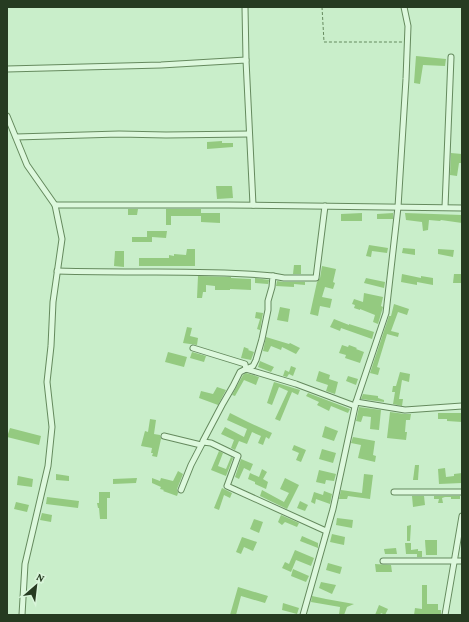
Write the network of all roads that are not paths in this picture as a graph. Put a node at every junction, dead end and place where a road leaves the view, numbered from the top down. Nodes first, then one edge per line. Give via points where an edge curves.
1 (245, 7) edge
2 (404, 7) edge
3 (451, 57) dead end
4 (246, 60) junction
5 (7, 68) edge
6 (7, 116) edge
7 (249, 134) junction
8 (16, 137) junction
9 (55, 205) junction
10 (253, 205) junction
11 (325, 206) junction
12 (398, 207) junction
13 (445, 208) junction
14 (462, 208) edge
15 (57, 271) junction
16 (273, 276) junction
17 (193, 348) dead end
18 (246, 369) junction
19 (355, 404) junction
20 (462, 406) edge
21 (164, 436) dead end
22 (202, 443) junction
23 (181, 490) dead end
24 (394, 492) dead end
25 (462, 492) edge
26 (462, 516) edge
27 (326, 531) junction
28 (384, 561) dead end
29 (454, 561) junction
30 (462, 561) edge
31 (22, 615) edge
32 (303, 615) edge
33 (445, 615) edge

1 - 4 street
2 - 12 street via 408,42
3 - 13 street
4 - 5 street via 162,65
4 - 7 street
6 - 8 street
7 - 8 street
7 - 10 street
8 - 9 street via 26,165
9 - 10 street
9 - 15 street via 62,240
10 - 11 street
11 - 12 street
11 - 16 street via 316,278
12 - 13 street
12 - 19 street via 386,313
13 - 14 street
15 - 16 street via 187,272
15 - 31 street via 47,382 52,427 48,466 25,564
16 - 18 street via 256,360 253,366
17 - 18 street via 245,364
18 - 19 street
18 - 22 street via 240,372
19 - 20 street via 405,410
19 - 27 street
21 - 22 street
22 - 23 street
22 - 27 street via 211,443 238,456 227,486
24 - 25 street
26 - 29 street
27 - 32 street
28 - 29 street
29 - 30 street
29 - 33 street

